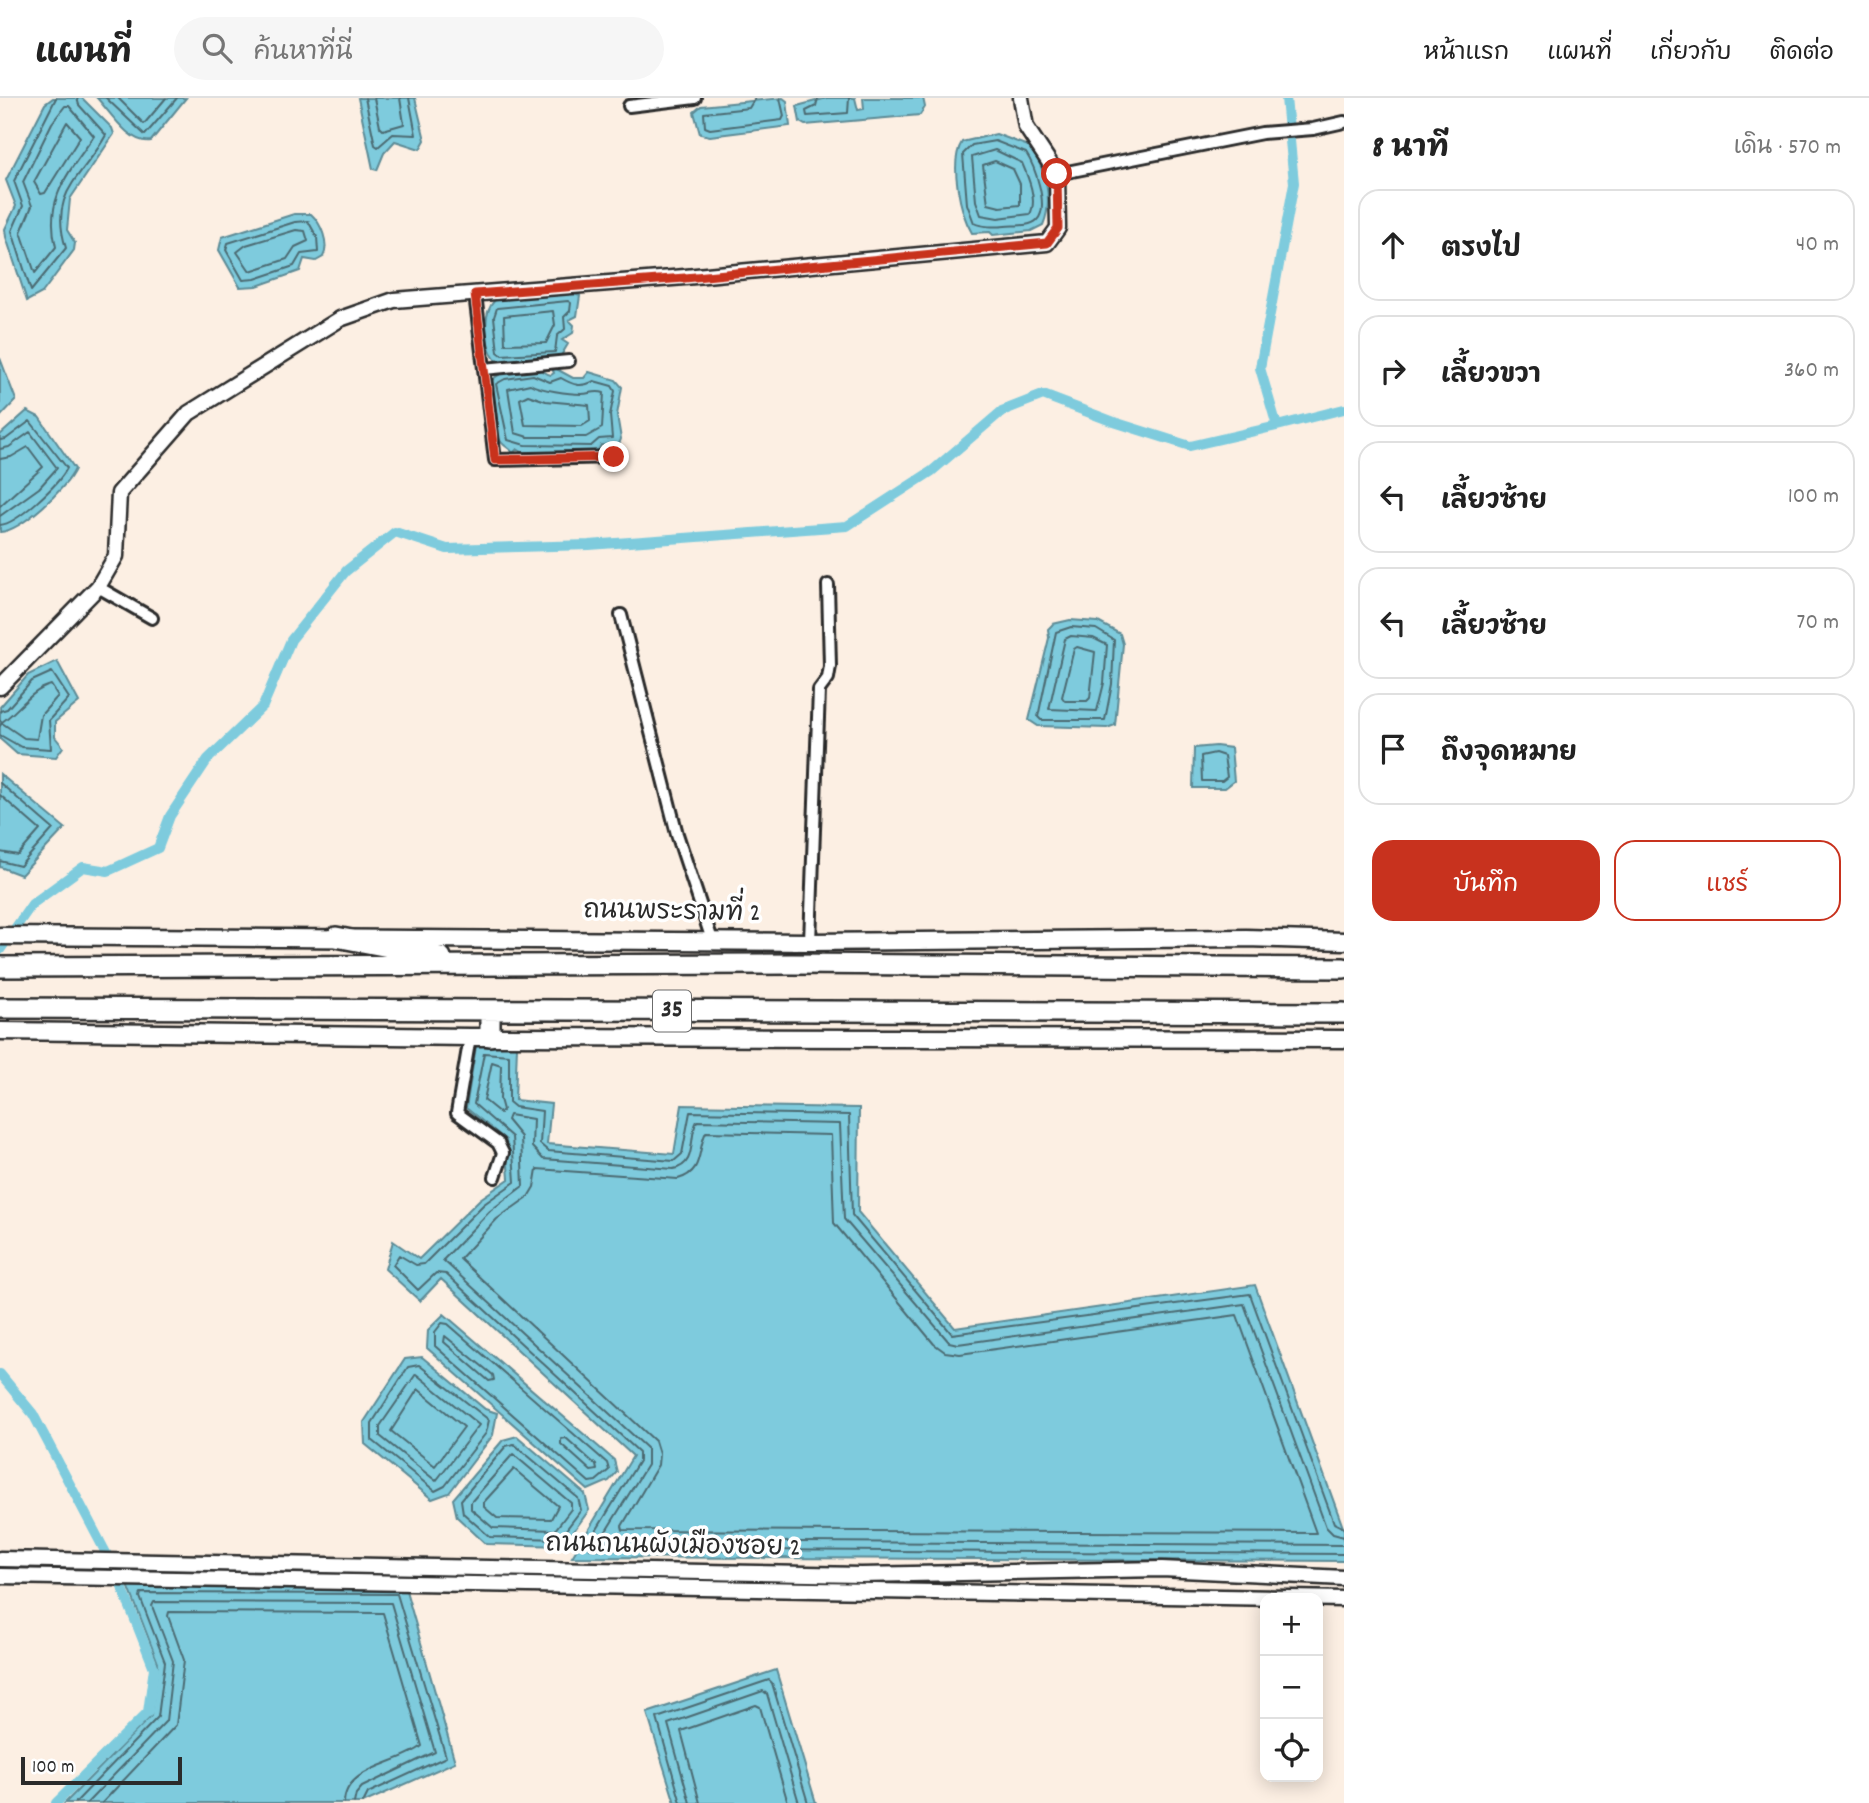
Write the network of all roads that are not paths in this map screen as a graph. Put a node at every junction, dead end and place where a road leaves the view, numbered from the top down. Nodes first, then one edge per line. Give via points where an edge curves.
1 (695, 98) edge
2 (1021, 98) edge
3 (629, 106) dead end
4 (1344, 122) edge
5 (1057, 174) junction
6 (475, 294) junction
7 (569, 361) dead end
8 (484, 369) junction
9 (614, 457) dead end
10 (828, 585) dead end
11 (98, 587) junction
12 (621, 615) dead end
13 (152, 618) dead end
14 (0, 687) edge
15 (0, 936) edge
16 (336, 937) junction
17 (712, 940) junction
18 (1344, 941) edge
19 (810, 942) junction
20 (491, 965) junction
21 (0, 967) edge
22 (1344, 968) edge
23 (0, 1008) edge
24 (490, 1010) junction
25 (1344, 1013) edge
26 (0, 1031) edge
27 (470, 1037) junction
28 (490, 1037) junction
29 (1344, 1039) edge
30 (495, 1177) dead end
31 (0, 1559) edge
32 (921, 1574) junction
33 (0, 1576) edge
34 (1344, 1578) edge
35 (922, 1591) junction
36 (1344, 1599) edge

1 - 3 street
2 - 5 street via 1026,127
4 - 5 street via 1262,133
5 - 6 street via 1058,228 1047,243
6 - 8 street
6 - 11 street via 394,300 340,318 189,413 119,493 116,556
7 - 8 street
8 - 9 street via 495,460
10 - 19 street via 830,666 819,690
11 - 13 street
11 - 14 street
12 - 17 street via 677,834
15 - 16 main road, ถนนพระรามที่ 2
16 - 17 main road, ถนนพระรามที่ 2
16 - 20 highway
17 - 19 main road, ถนนพระรามที่ 2
18 - 19 main road, ถนนพระรามที่ 2 via 1246,937
20 - 21 highway, ถนนพระรามที่ 2 / 35
20 - 22 highway, ถนนพระรามที่ 2 / 35
23 - 24 highway, 35
24 - 25 highway, 35
24 - 28 highway
26 - 27 main road, 35
27 - 28 main road, 35
27 - 30 street via 457,1113 498,1143 503,1153
28 - 29 main road, 35
31 - 32 street, ถนนถนนผังเมืองซอย 2
32 - 34 street, ถนนถนนผังเมืองซอย 2 via 1162,1569
32 - 35 street
33 - 35 street, ถนนถนนผังเมืองซอย 2
35 - 36 street, ถนนถนนผังเมืองซอย 2

